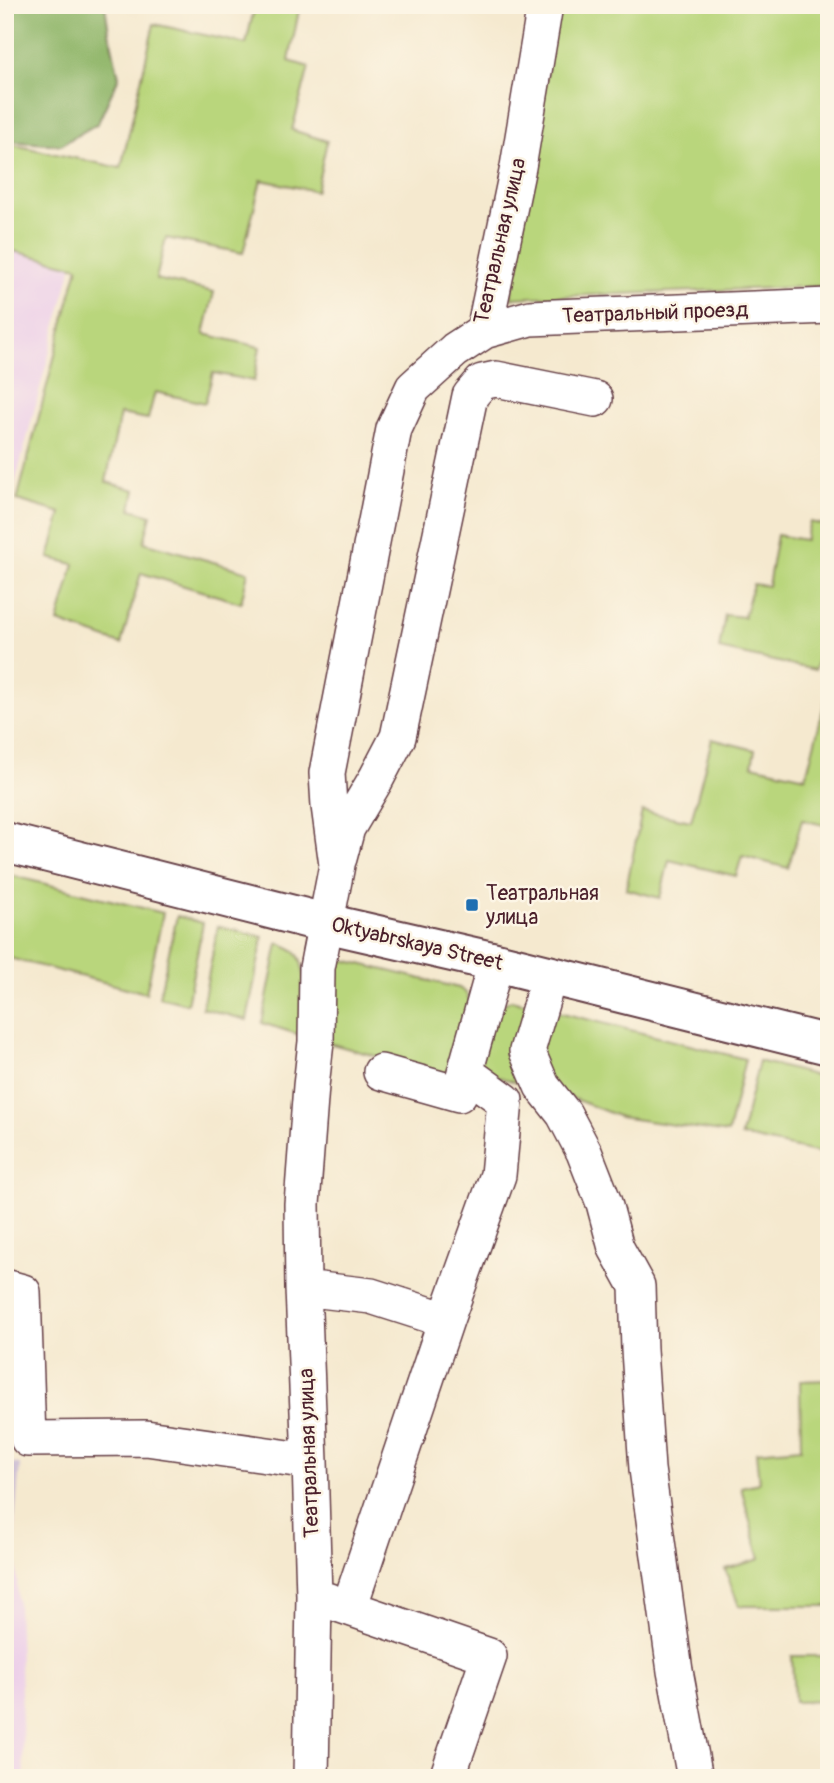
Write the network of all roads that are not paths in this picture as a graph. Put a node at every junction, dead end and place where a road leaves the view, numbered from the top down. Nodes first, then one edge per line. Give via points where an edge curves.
1 (545, 5) edge
2 (829, 306) edge
3 (484, 331) junction
4 (594, 399) dead end
5 (5, 842) edge
6 (337, 865) junction
7 (325, 923) junction
8 (496, 962) junction
9 (549, 976) junction
10 (829, 1045) edge
11 (381, 1072) dead end
12 (465, 1072) junction
13 (5, 1287) edge
14 (303, 1288) junction
15 (446, 1320) junction
16 (17, 1442) edge
17 (310, 1461) junction
18 (314, 1596) junction
19 (349, 1608) junction
20 (311, 1778) edge
21 (447, 1778) edge
22 (695, 1778) edge

1 - 3 street, Театральная улица
2 - 3 street, Театральный проезд via 530,318
3 - 6 street, Театральная улица via 413,388 394,429 327,773
4 - 6 street via 496,379 482,382 470,396 398,737 346,828
5 - 7 main road, Oktyabrskaya Street
6 - 7 street, Театральная улица
7 - 8 main road, Oktyabrskaya Street
7 - 14 street, Театральная улица via 317,968 316,1042 302,1204
8 - 9 main road, Oktyabrskaya Street
8 - 12 street
9 - 10 main road, Oktyabrskaya Street
9 - 22 street via 527,1051 542,1086 564,1114 584,1152 616,1248 637,1286 647,1469
11 - 12 street via 459,1094
12 - 15 street via 505,1101 498,1175
13 - 16 street via 23,1292
14 - 15 street via 371,1296
14 - 17 street, Театральная улица
15 - 19 street
16 - 17 street via 146,1438
17 - 18 street, Театральная улица
18 - 19 street
18 - 20 street, Театральная улица
19 - 21 street via 489,1656

